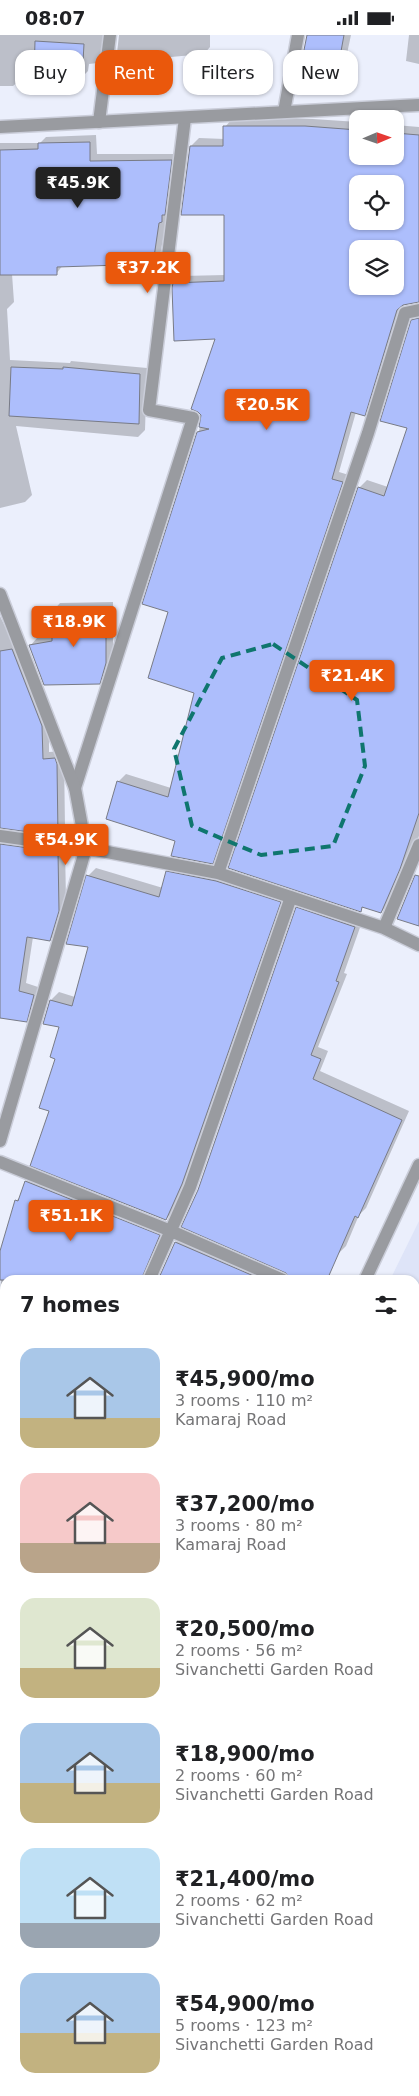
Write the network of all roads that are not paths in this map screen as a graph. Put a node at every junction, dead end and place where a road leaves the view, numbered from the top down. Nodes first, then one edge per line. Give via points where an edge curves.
1 (110, 35) edge
2 (298, 35) edge
3 (419, 105) edge
4 (284, 112) junction
5 (184, 117) junction
6 (99, 122) junction
7 (0, 127) edge
8 (419, 310) edge
9 (0, 594) edge
10 (76, 787) junction
11 (0, 836) edge
12 (419, 845) edge
13 (86, 848) junction
14 (218, 873) junction
15 (291, 897) junction
16 (384, 928) junction
17 (419, 945) edge
18 (0, 1141) edge
19 (0, 1162) edge
20 (419, 1165) edge
21 (171, 1231) junction
22 (151, 1275) edge
23 (271, 1275) edge
24 (367, 1275) edge

1 - 6 street
2 - 4 street
3 - 4 street
4 - 5 street
5 - 6 street
5 - 10 street via 149,410 193,418
6 - 7 street
8 - 14 street via 405,313
9 - 10 street
10 - 13 street
11 - 13 street
12 - 16 street
13 - 14 street
13 - 18 street
14 - 15 street
15 - 16 street
15 - 21 street via 190,1187
16 - 17 street
19 - 21 street
20 - 24 street
21 - 22 street
21 - 23 street

